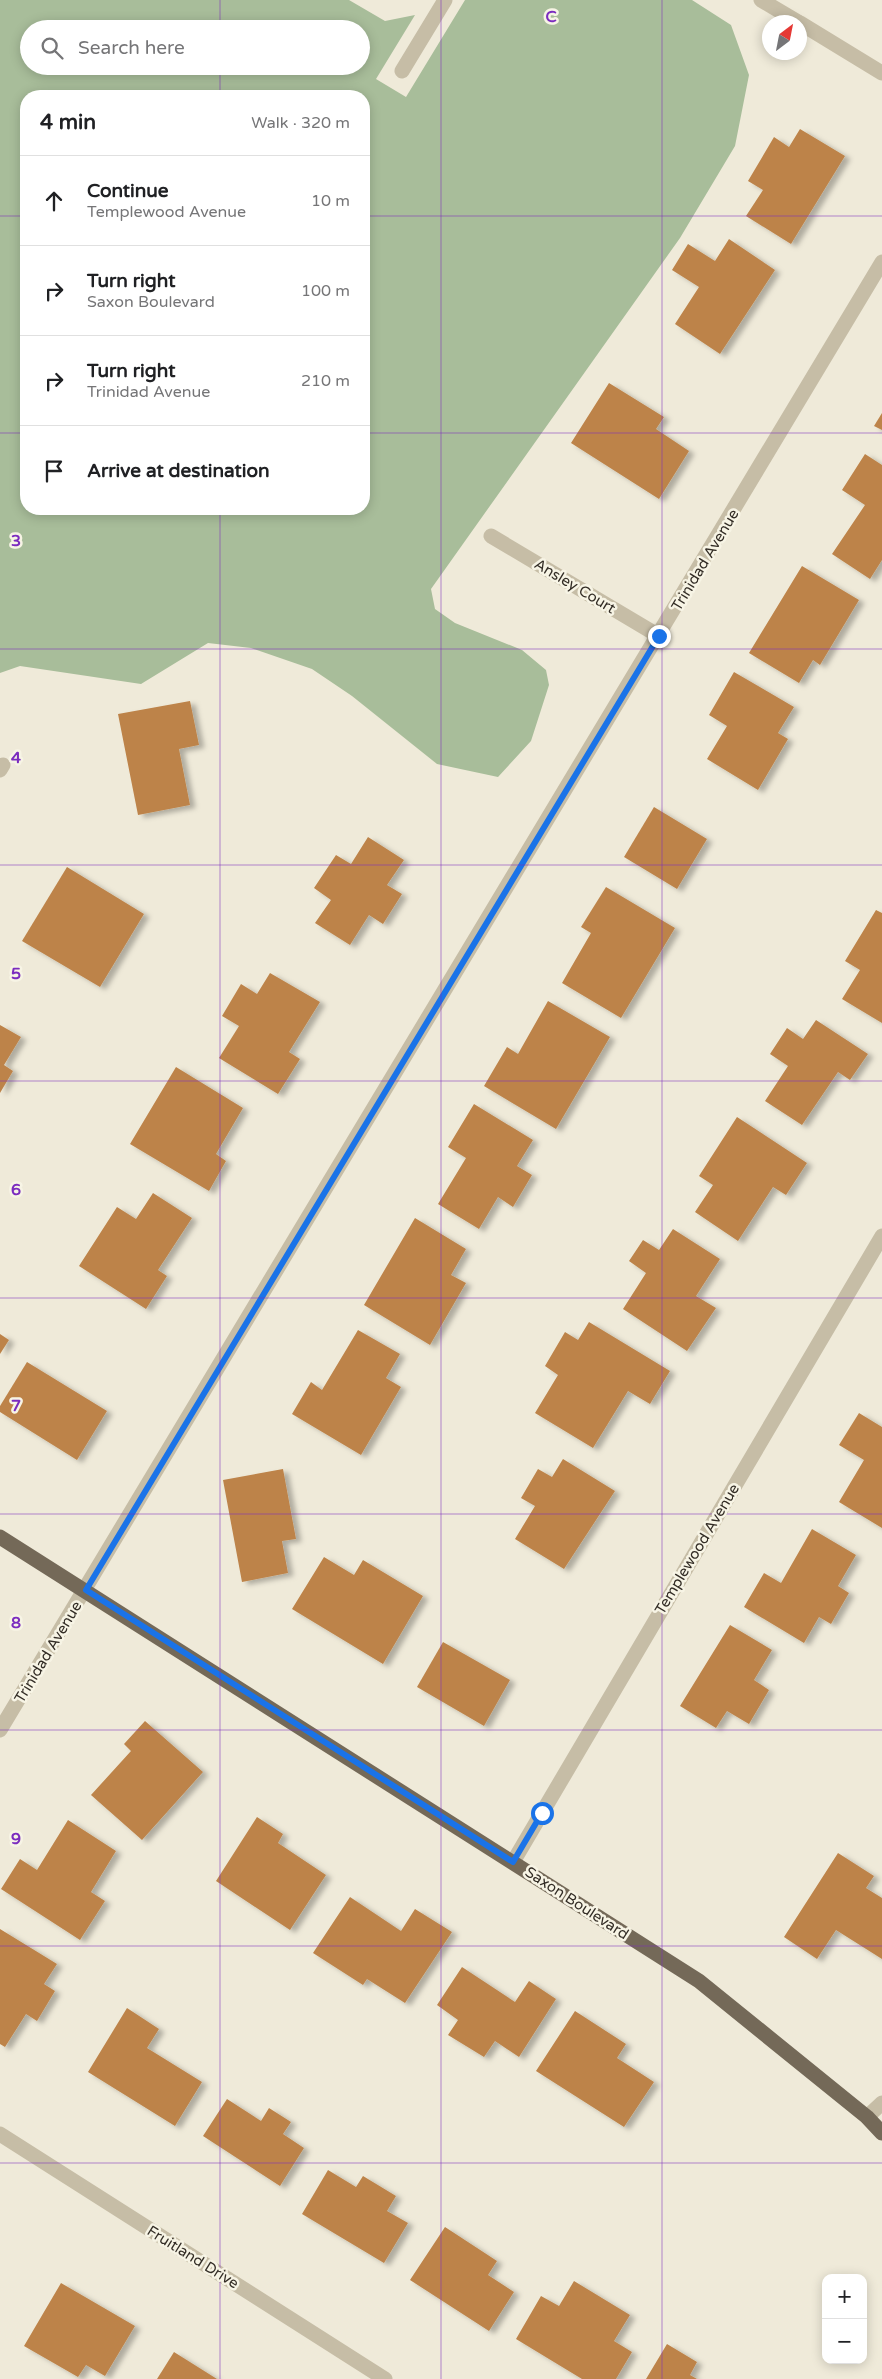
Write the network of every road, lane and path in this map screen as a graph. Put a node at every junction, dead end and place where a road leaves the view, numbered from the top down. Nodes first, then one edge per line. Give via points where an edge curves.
1 (445, 0) edge
2 (761, 0) edge
3 (786, 15) edge
4 (807, 28) edge
5 (402, 71) dead end
6 (882, 73) edge
7 (882, 262) edge
8 (492, 536) dead end
9 (659, 636) junction
10 (882, 1236) edge
11 (0, 1537) edge
12 (86, 1590) junction
13 (0, 1730) edge
14 (513, 1862) junction
15 (882, 2103) edge
16 (867, 2117) junction
17 (882, 2132) edge
18 (0, 2134) edge
19 (385, 2379) edge

1 - 5 street
2 - 3 street
4 - 6 street
7 - 9 street, Trinidad Avenue
8 - 9 street, Ansley Court
9 - 12 street, Trinidad Avenue
10 - 14 street, Templewood Avenue
11 - 12 main road, Saxon Boulevard
12 - 13 street, Trinidad Avenue
12 - 14 main road, Saxon Boulevard
14 - 16 main road, Saxon Boulevard via 699,1981
15 - 16 street
16 - 17 main road, Saxon Boulevard
18 - 19 street, Fruitland Drive

